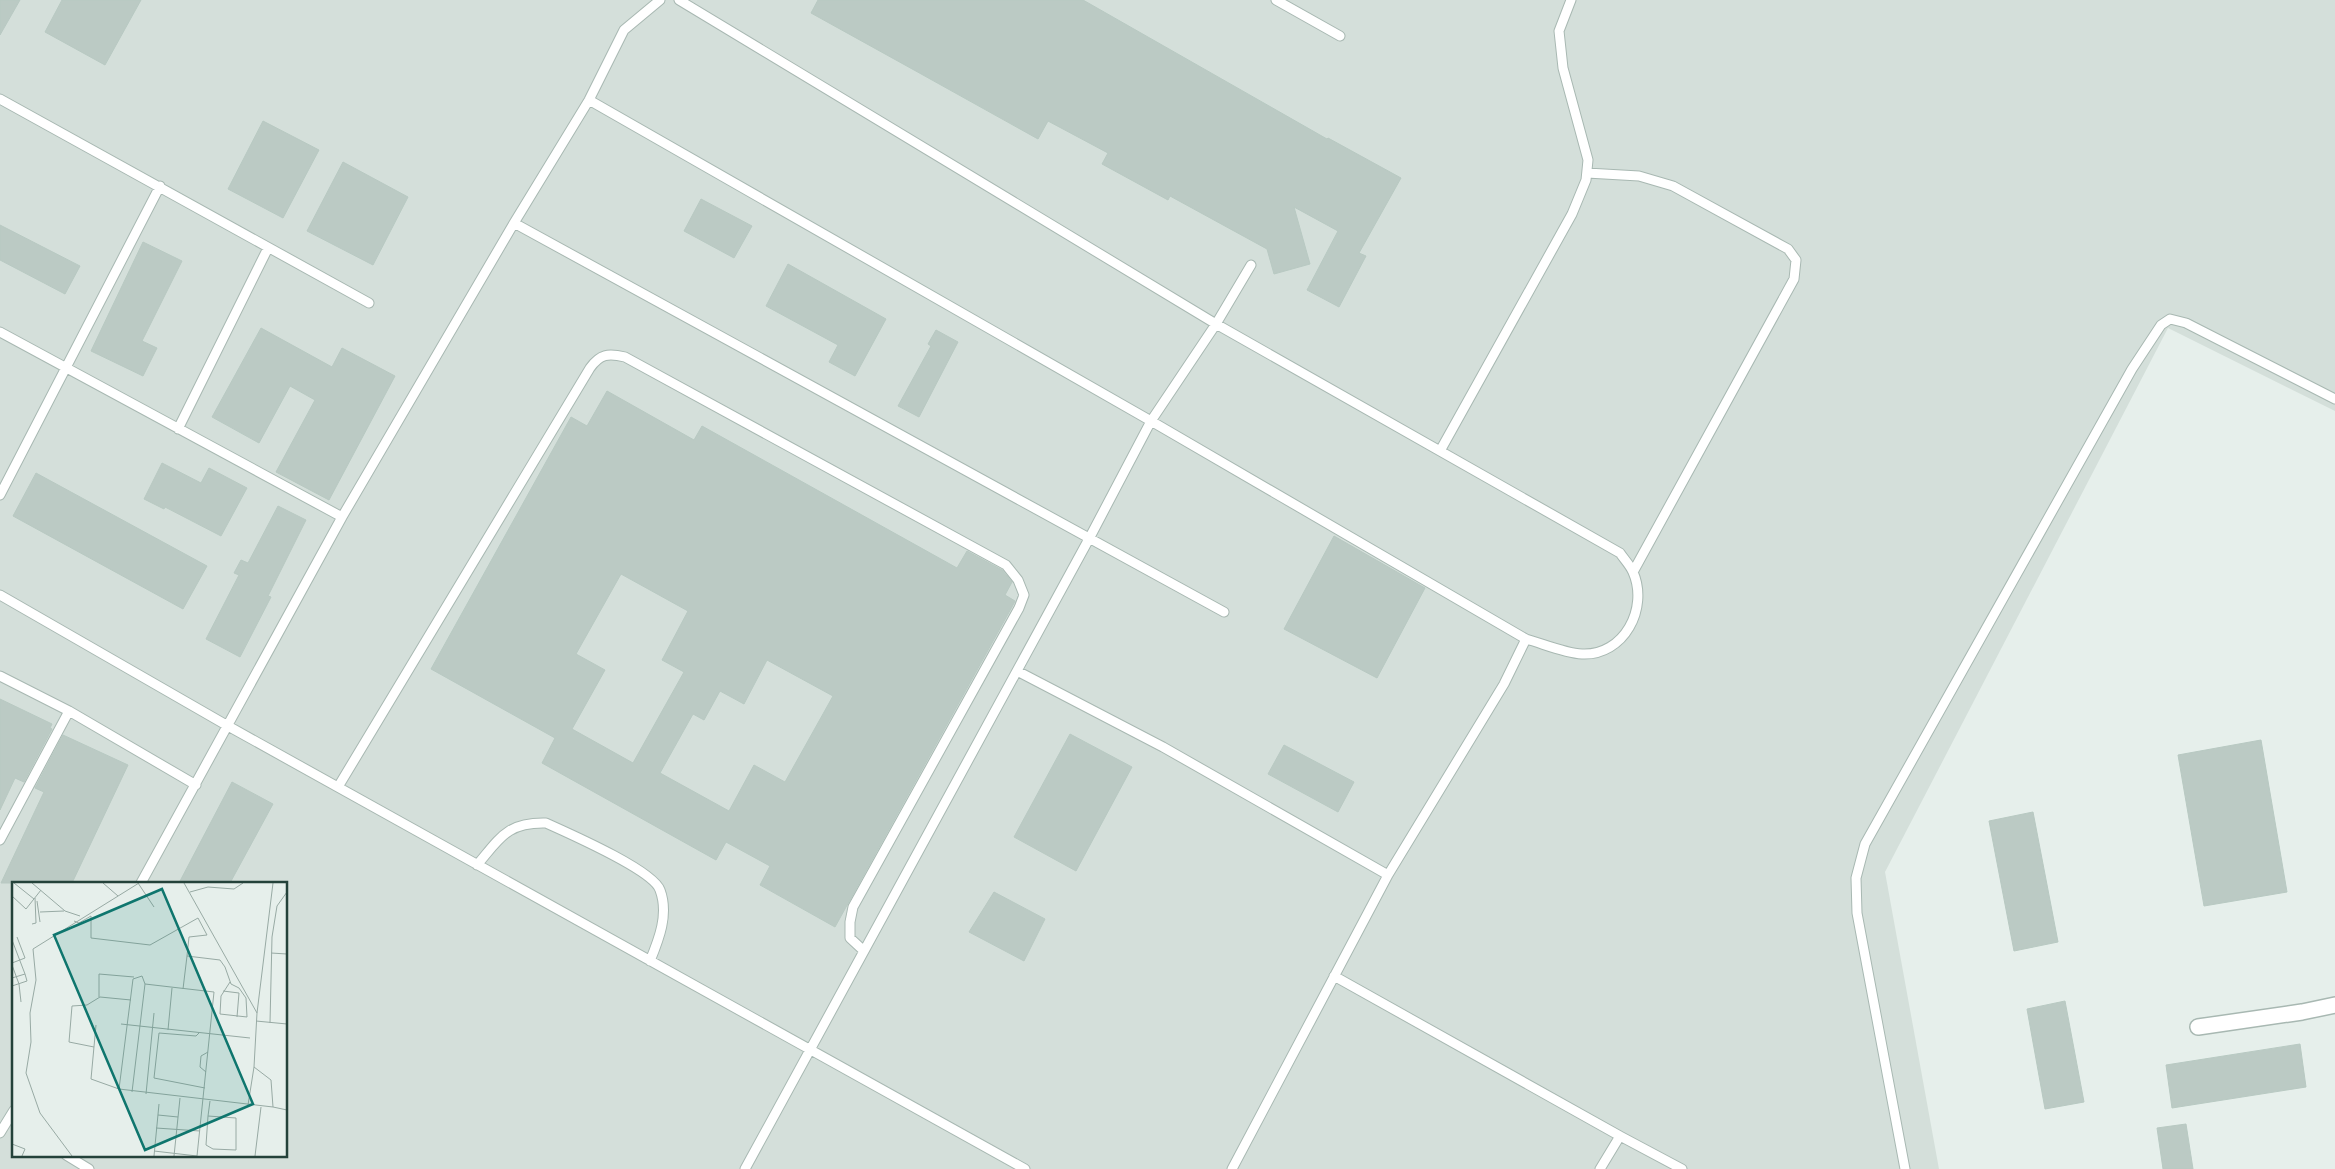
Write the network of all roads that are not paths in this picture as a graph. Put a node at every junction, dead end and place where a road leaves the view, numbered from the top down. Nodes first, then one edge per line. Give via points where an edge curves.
1 (660, 0) edge
2 (679, 0) edge
3 (1276, 0) edge
4 (1571, 0) edge
5 (1340, 36) dead end
6 (0, 99) edge
7 (588, 100) junction
8 (1587, 173) junction
9 (160, 186) junction
10 (514, 223) junction
11 (268, 248) junction
12 (1251, 265) dead end
13 (369, 303) dead end
14 (1216, 324) junction
15 (0, 332) edge
16 (66, 369) junction
17 (2335, 399) edge
18 (1151, 421) junction
19 (178, 429) junction
20 (1440, 451) junction
21 (0, 495) edge
22 (342, 517) junction
23 (1090, 538) junction
24 (1633, 572) junction
25 (0, 595) edge
26 (1224, 612) dead end
27 (1526, 639) junction
28 (1017, 671) junction
29 (0, 676) edge
30 (69, 711) junction
31 (228, 726) junction
32 (196, 784) junction
33 (338, 787) junction
34 (0, 840) edge
35 (477, 865) junction
36 (1388, 875) junction
37 (142, 882) edge
38 (864, 951) junction
39 (650, 961) junction
40 (1334, 976) junction
41 (2335, 1005) edge
42 (2198, 1027) dead end
43 (810, 1050) junction
44 (11, 1122) edge
45 (0, 1133) edge
46 (1620, 1136) junction
47 (68, 1156) edge
48 (89, 1169) edge
49 (745, 1169) edge
50 (1025, 1169) edge
51 (1232, 1169) edge
52 (1600, 1169) edge
53 (1682, 1169) edge
54 (1905, 1169) edge

1 - 7 lane via 624,30
2 - 14 lane
3 - 5 lane
4 - 8 lane via 1559,31 1563,68 1588,160
6 - 9 lane
7 - 10 lane
7 - 18 lane
8 - 20 lane via 1572,214
8 - 24 lane via 1639,176 1673,186 1788,249 1796,260 1794,279
9 - 11 lane
9 - 16 lane
10 - 22 lane
10 - 23 lane
11 - 13 lane
11 - 19 lane
12 - 14 lane
14 - 18 lane
14 - 20 lane
15 - 16 lane
16 - 19 lane
16 - 21 lane
17 - 54 lane via 2186,323 2170,319 2161,324 2132,369 1865,844 1856,878 1857,913
18 - 23 lane
18 - 27 lane
19 - 22 lane
20 - 24 lane via 1620,553
22 - 31 lane
23 - 26 lane
23 - 28 lane
24 - 27 lane via 1638,599 1630,629 1610,648 1583,654
25 - 31 lane
27 - 36 lane via 1504,684
28 - 36 lane via 1163,747
28 - 38 lane
29 - 30 lane
30 - 32 lane
30 - 34 lane
31 - 32 lane
31 - 33 lane
32 - 37 lane
33 - 35 lane
33 - 38 lane via 590,368 598,358 613,354 625,357 1006,565 1018,580 1024,595 1019,608 853,907 850,938
35 - 39 lane
35 - 39 lane via 507,831 529,822 546,823 647,874 660,888 664,903 661,932
36 - 40 lane
38 - 43 lane
39 - 43 lane
40 - 46 lane
40 - 51 lane
41 - 42 street
43 - 49 lane
43 - 50 lane
44 - 45 lane
46 - 52 lane
46 - 53 lane
47 - 48 lane

